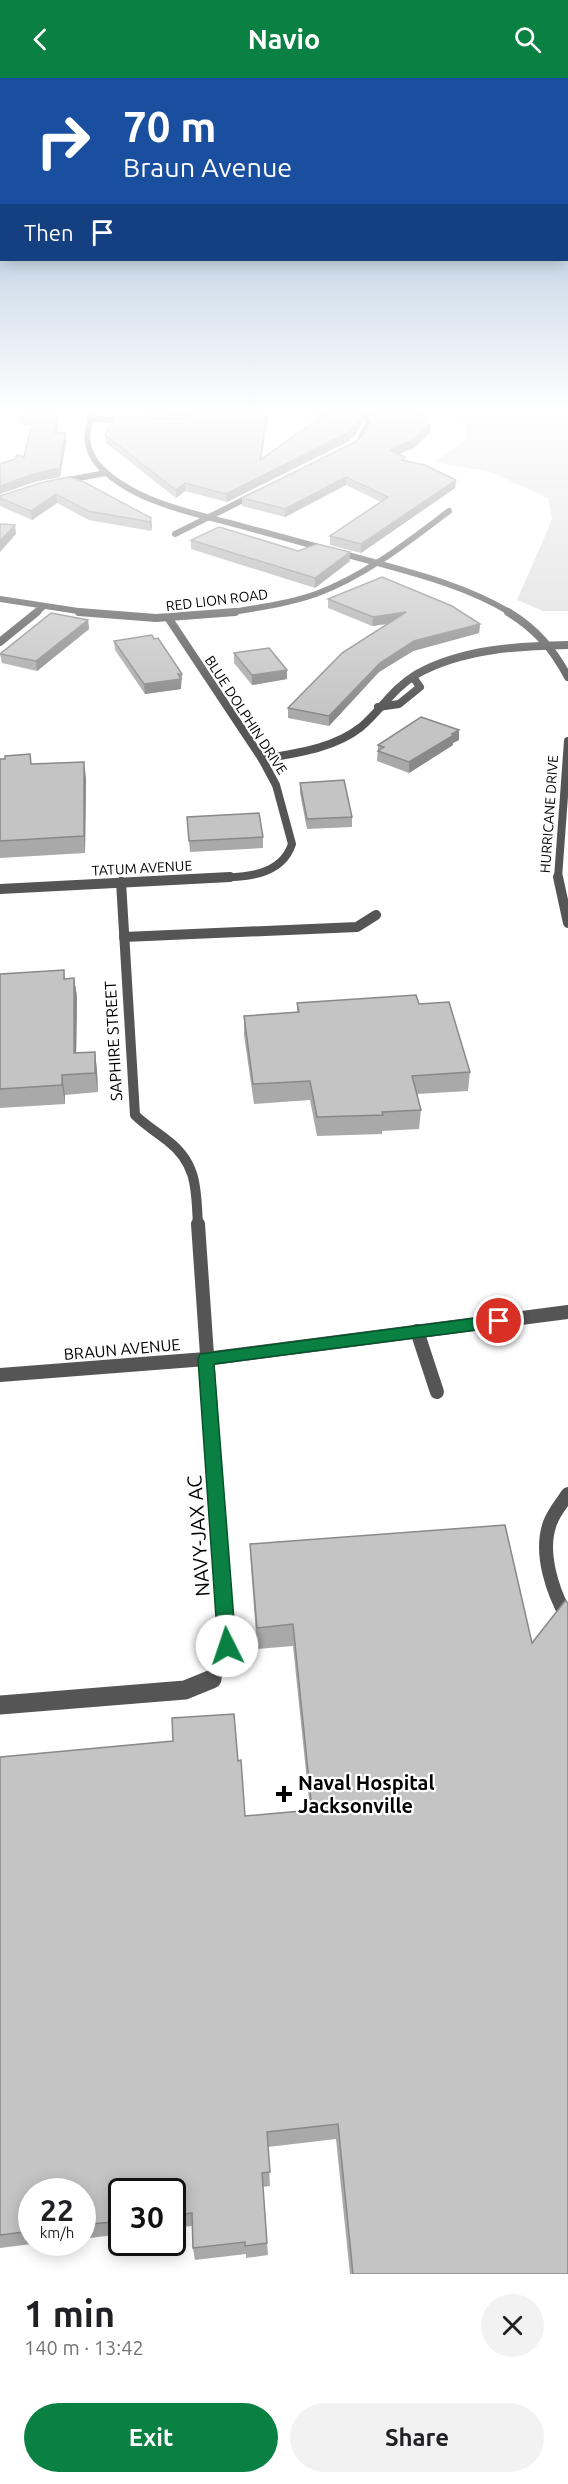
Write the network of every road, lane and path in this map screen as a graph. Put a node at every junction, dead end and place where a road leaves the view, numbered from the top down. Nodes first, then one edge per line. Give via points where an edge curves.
1 (193, 512) edge
2 (217, 512) edge
3 (447, 512) edge
4 (208, 517) junction
5 (175, 534) dead end
6 (375, 563) junction
7 (0, 599) edge
8 (43, 607) junction
9 (169, 619) junction
10 (0, 642) edge
11 (568, 645) edge
12 (550, 646) junction
13 (413, 677) junction
14 (568, 677) edge
15 (378, 707) junction
16 (568, 741) edge
17 (262, 759) junction
18 (567, 776) edge
19 (565, 804) edge
20 (282, 862) joint
21 (121, 882) junction
22 (0, 889) edge
23 (375, 915) dead end
24 (568, 923) edge
25 (124, 938) junction
26 (568, 1312) edge
27 (203, 1315) joint
28 (417, 1331) junction
29 (206, 1359) junction
30 (0, 1375) edge
31 (437, 1392) dead end
32 (568, 1494) edge
33 (568, 1619) edge
34 (0, 1705) edge

1 - 4 street
2 - 4 street
3 - 6 street, RED LION ROAD
4 - 5 street
4 - 6 street
6 - 9 street, RED LION ROAD via 345,581 295,600 237,612
6 - 12 street via 438,580 488,600 521,620
7 - 8 street, RED LION ROAD
8 - 9 street, RED LION ROAD via 102,616
8 - 10 street
9 - 17 street, BLUE DOLPHIN DRIVE
11 - 12 street
12 - 13 street via 459,658
12 - 14 street
13 - 15 street via 386,696
13 - 15 street via 420,687 399,704
15 - 17 street via 361,726 329,744
16 - 18 street, HURRICANE DRIVE
17 - 20 street, BLUE DOLPHIN DRIVE via 278,792 292,844 290,854
18 - 19 street, HURRICANE DRIVE
19 - 24 street, HURRICANE DRIVE via 558,880
20 - 21 street, TATUM AVENUE via 247,876
21 - 22 street, TATUM AVENUE
21 - 25 street, SAPHIRE STREET
23 - 25 street via 357,927
25 - 27 street, SAPHIRE STREET via 135,1115 173,1145 186,1159 195,1179
26 - 28 street, BRAUN AVENUE
27 - 29 street, NAVY-JAX AC
28 - 29 street, BRAUN AVENUE
28 - 31 street
29 - 30 street, BRAUN AVENUE
29 - 34 street, NAVY-JAX AC via 227,1646 220,1670 205,1685 185,1690
32 - 33 street via 549,1525 545,1543 556,1590

